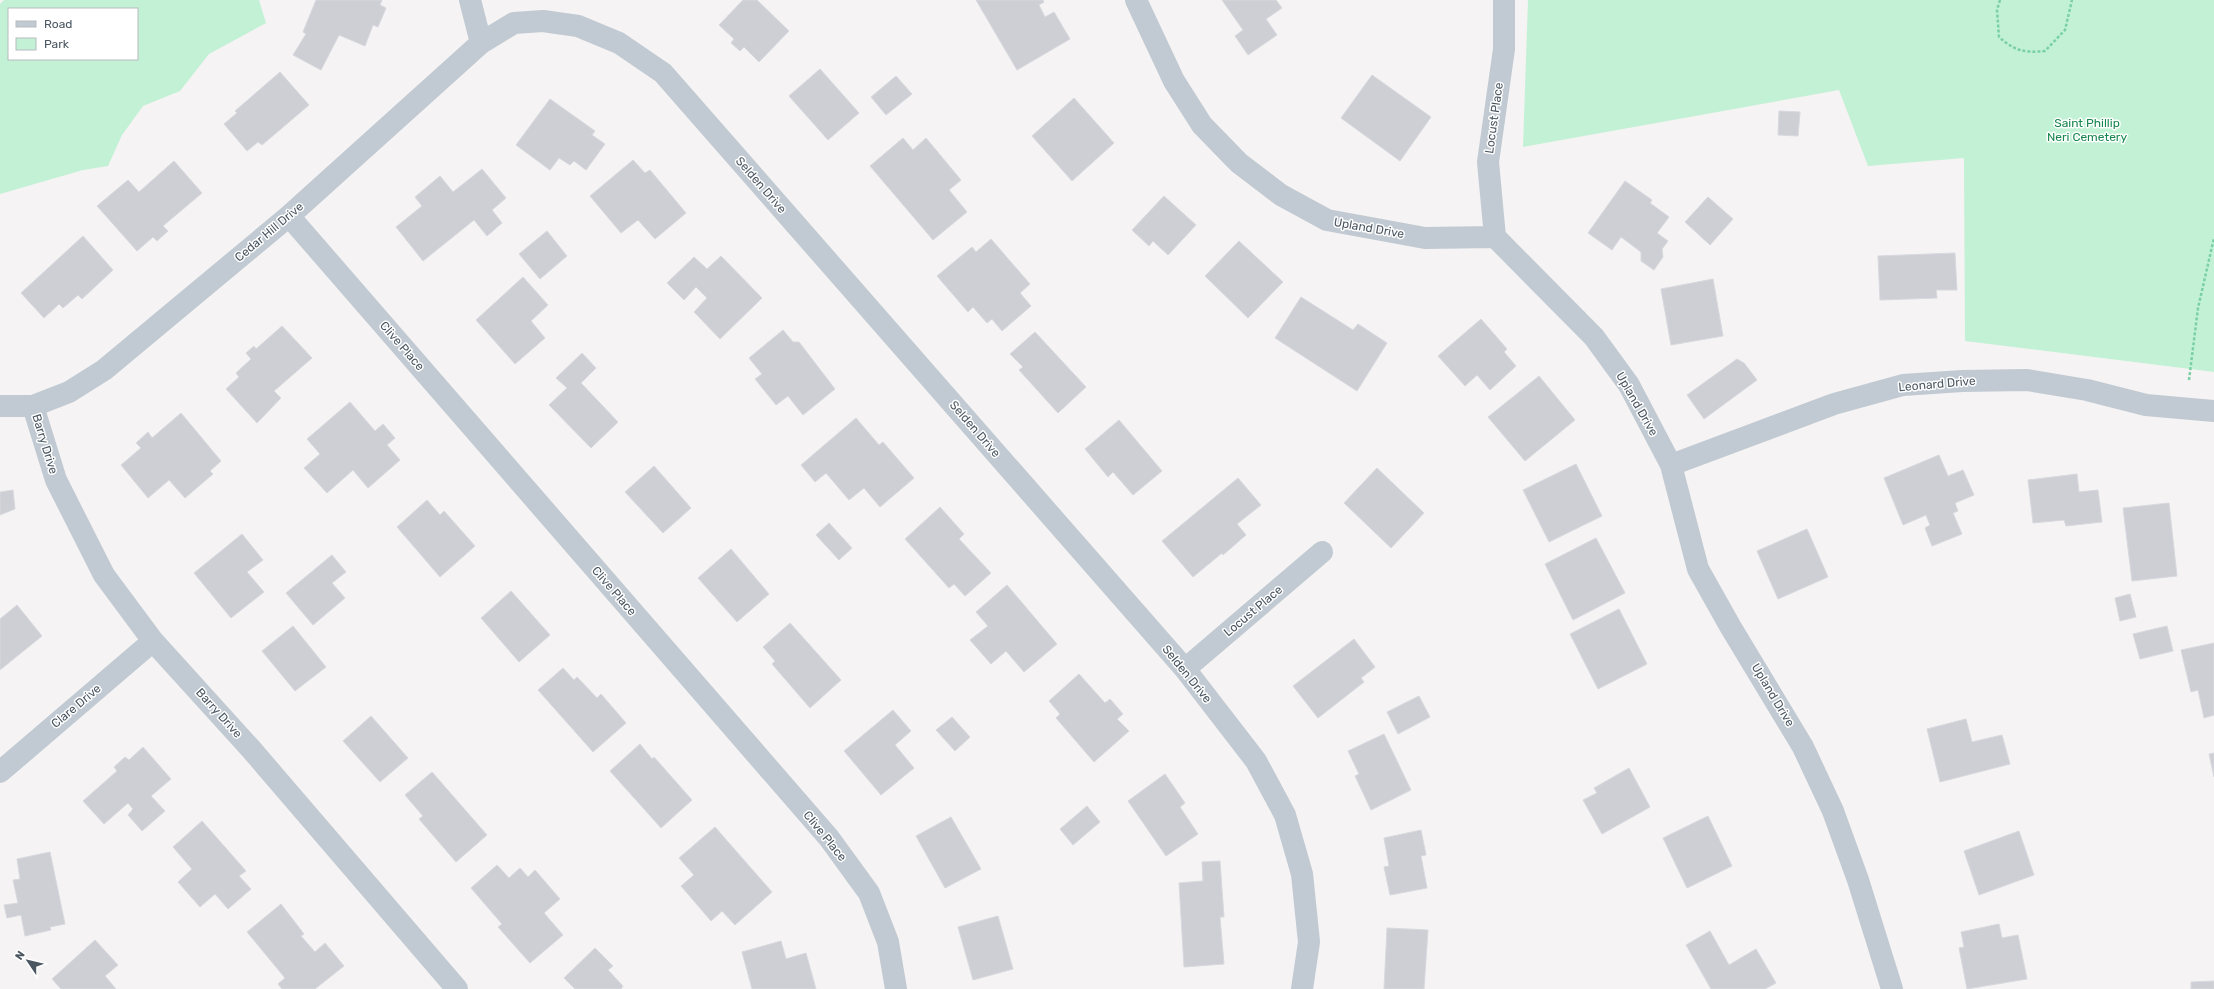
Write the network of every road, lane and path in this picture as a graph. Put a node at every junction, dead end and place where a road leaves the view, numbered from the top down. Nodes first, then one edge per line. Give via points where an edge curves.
1 (470, 0) edge
2 (1136, 0) edge
3 (1504, 0) edge
4 (2000, 0) edge
5 (2072, 0) edge
6 (482, 43) junction
7 (289, 216) junction
8 (1495, 237) junction
9 (2214, 238) edge
10 (0, 406) edge
11 (33, 406) junction
12 (2185, 408) junction
13 (2214, 411) edge
14 (1671, 465) junction
15 (1322, 552) dead end
16 (153, 641) junction
17 (1185, 669) junction
18 (0, 772) edge
19 (457, 989) edge
20 (896, 989) edge
21 (1302, 989) edge
22 (1892, 989) edge

1 - 6 street
2 - 8 street, Upland Drive via 1174,81 1202,125 1240,163 1281,195 1327,220 1425,238
3 - 8 street, Locust Place via 1504,49 1488,162
4 - 5 path via 1997,10 1999,37 2008,45 2025,53 2045,51 2065,30
6 - 7 street, Cedar Hill Drive
6 - 17 street, Selden Drive via 514,23 543,21 578,26 619,43 663,73
7 - 11 street, Cedar Hill Drive via 104,370 69,392
7 - 20 street, Clive Place via 828,838 869,893 888,942
8 - 14 street, Upland Drive via 1594,337 1629,385
9 - 12 path via 2198,308
10 - 11 street, Cedar Hill Drive
11 - 16 street, Barry Drive via 56,480 104,576
12 - 13 street, Leonard Drive
12 - 14 street, Leonard Drive via 2146,405 2087,390 2027,380 1962,381 1903,386 1834,404
14 - 22 street, Upland Drive via 1698,568 1803,747 1830,804 1858,880
15 - 17 street, Locust Place
16 - 18 street, Clare Drive
16 - 19 street, Barry Drive via 251,749
17 - 21 street, Selden Drive via 1256,761 1285,815 1302,874 1309,942

